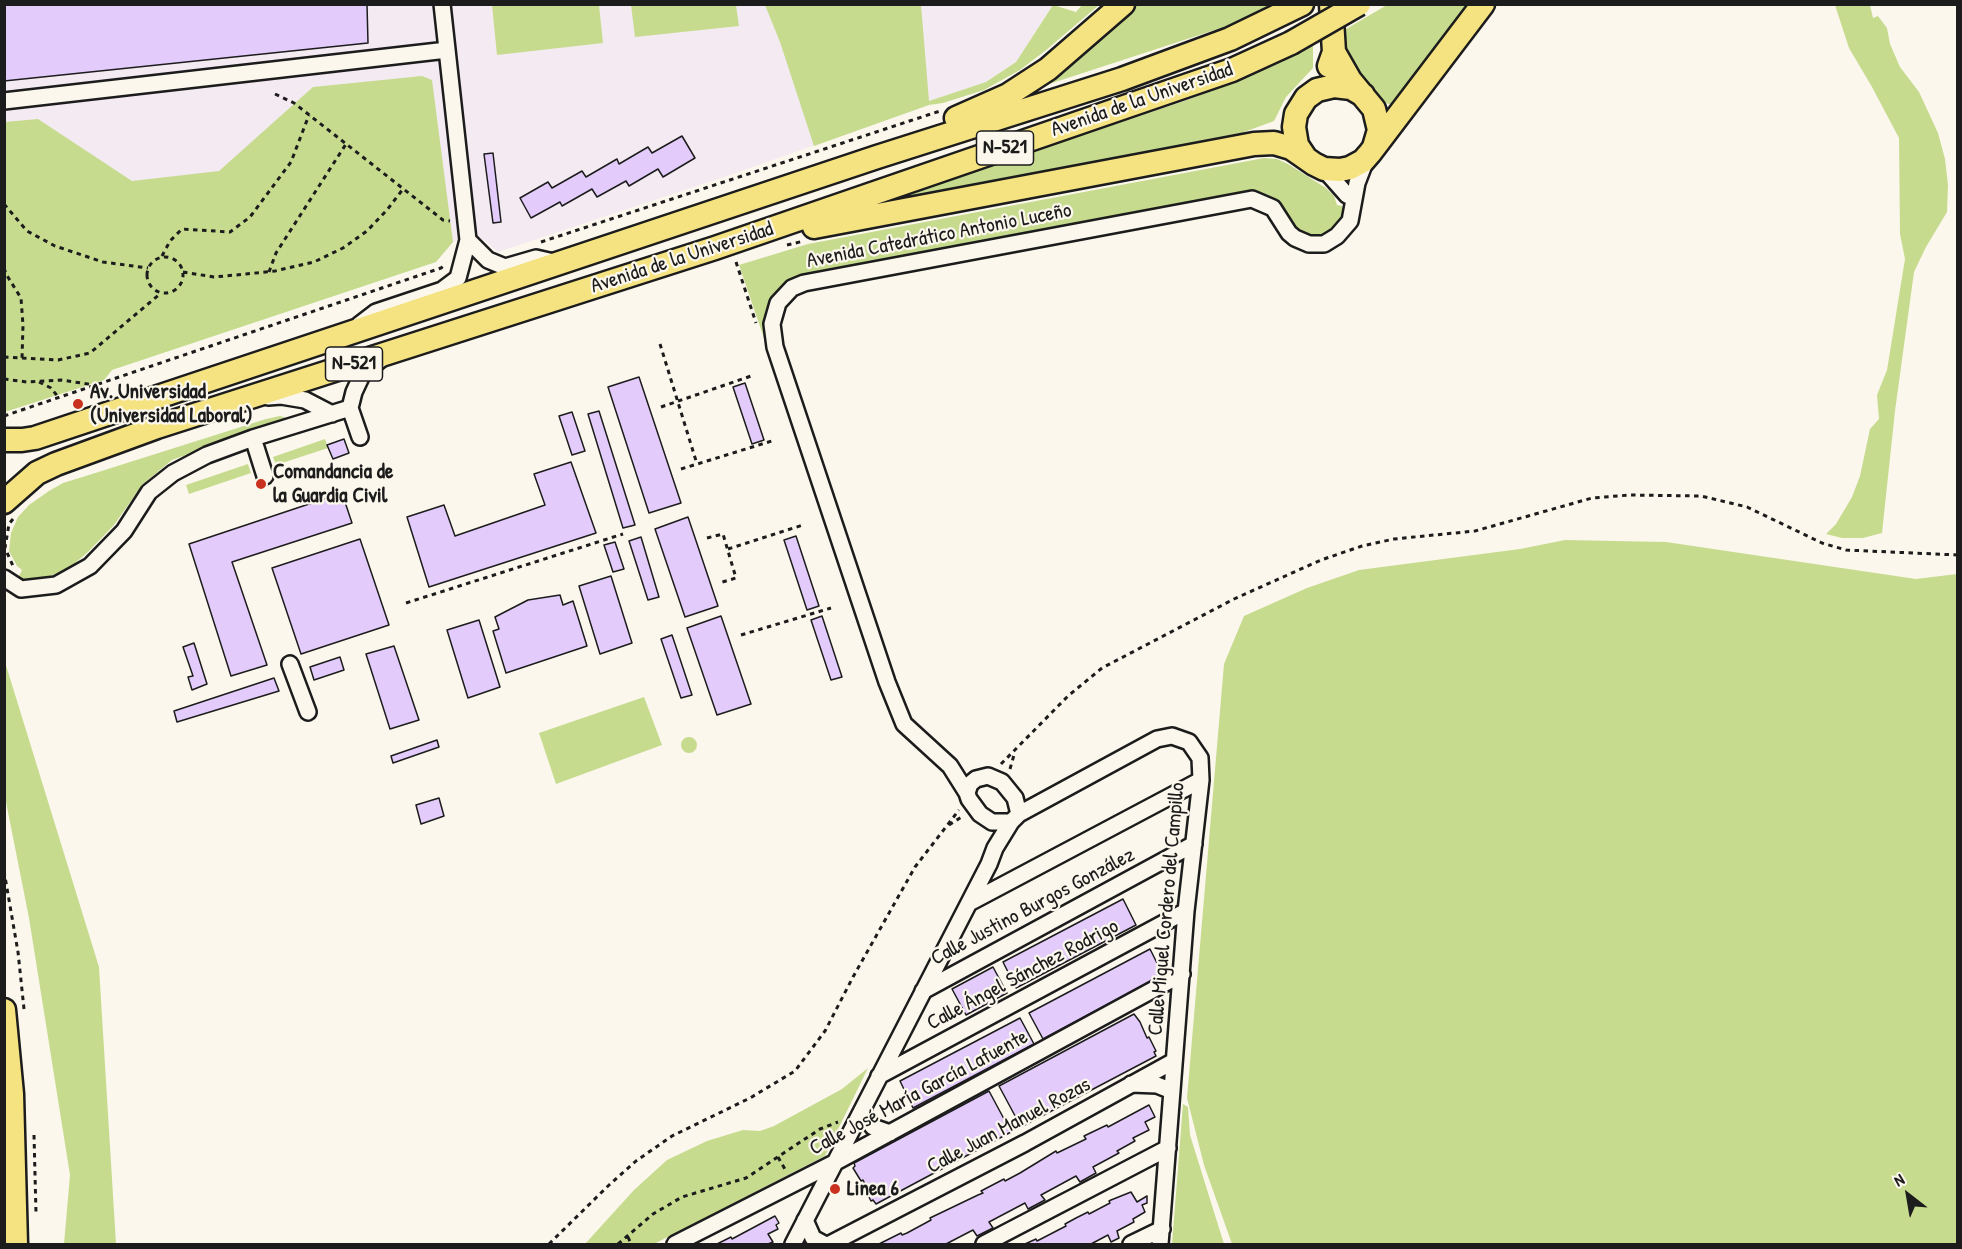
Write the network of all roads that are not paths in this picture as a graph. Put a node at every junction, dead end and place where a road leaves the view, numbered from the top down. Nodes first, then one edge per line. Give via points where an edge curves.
1 (442, 4) edge
2 (1123, 4) edge
3 (1330, 4) edge
4 (1359, 4) edge
5 (1483, 4) edge
6 (1295, 8) edge
7 (447, 50) junction
8 (1334, 52) junction
9 (1363, 95) junction
10 (1306, 98) junction
11 (5, 101) edge
12 (1370, 153) junction
13 (1305, 157) junction
14 (877, 158) junction
15 (1324, 169) junction
16 (1353, 198) junction
17 (468, 232) junction
18 (715, 248) junction
19 (558, 263) junction
20 (347, 334) junction
21 (396, 351) junction
22 (250, 398) junction
23 (350, 408) junction
24 (332, 414) junction
25 (360, 437) dead end
26 (253, 438) junction
27 (4, 440) edge
28 (265, 476) dead end
29 (9, 510) edge
30 (5, 580) edge
31 (290, 664) dead end
32 (308, 712) dead end
33 (950, 765) junction
34 (983, 778) junction
35 (1201, 780) junction
36 (1015, 798) junction
37 (970, 800) junction
38 (1043, 801) junction
39 (1015, 818) junction
40 (992, 822) junction
41 (1194, 844) junction
42 (994, 848) junction
43 (969, 903) junction
44 (1186, 911) junction
45 (1182, 974) junction
46 (923, 991) junction
47 (4, 1010) edge
48 (1174, 1061) junction
49 (879, 1076) junction
50 (1131, 1084) junction
51 (1172, 1090) junction
52 (862, 1112) junction
53 (890, 1133) junction
54 (1168, 1148) junction
55 (836, 1162) junction
56 (805, 1220) junction
57 (1161, 1237) edge
58 (1133, 1244) edge
59 (16, 1245) edge
60 (675, 1245) edge
61 (793, 1245) edge
62 (824, 1245) edge
63 (830, 1245) edge
64 (984, 1245) edge

1 - 7 street
2 - 14 highway via 1048,69 1008,95
3 - 8 highway
4 - 18 highway, Avenida de la Universidad / N-521, bridge via 1291,43 1232,70
5 - 12 highway
6 - 14 highway, Avenida de la Universidad / N-521 via 1230,39 1122,79
7 - 11 street
7 - 17 street
8 - 9 highway
8 - 10 highway via 1322,81
9 - 10 highway via 1338,85 1321,88
9 - 12 highway via 1378,121 1379,130
10 - 13 highway via 1296,114 1294,127 1297,145
12 - 15 highway via 1345,170
12 - 16 street, Avenida Catedrático Antonio Luceño
13 - 15 highway
13 - 18 highway via 1274,143 1254,144 875,214
14 - 19 highway, Avenida de la Universidad / N-521
15 - 16 street
16 - 33 street, Avenida Catedrático Antonio Luceño via 1350,221 1323,244 1294,238 1273,208 1252,199 804,283 792,288 778,303 772,324 775,347 887,682 904,724
17 - 19 street via 488,260 505,267 536,258
17 - 20 street via 458,278 442,290 376,312
18 - 21 highway, Avenida de la Universidad / N-521
19 - 20 highway, Avenida de la Universidad / N-521
20 - 27 highway, Avenida de la Universidad / N-521 via 34,438
21 - 22 highway, Avenida de la Universidad / N-521
21 - 23 street via 362,375
22 - 24 street via 281,396 305,400
22 - 29 highway, Avenida de la Universidad / N-521 via 56,464 37,473
23 - 24 street
23 - 25 street
24 - 26 street
26 - 28 street
26 - 30 street via 173,473 149,492 124,531 90,566 56,585 21,589
31 - 32 street
33 - 34 street, Avenida Catedrático Antonio Luceño
33 - 37 street, Avenida Catedrático Antonio Luceño
34 - 36 street via 988,776 1002,783
34 - 37 street via 970,784
35 - 38 street, Calle Miguel Cordero del Campillo via 1200,758 1189,742 1172,736 1158,739
35 - 41 street, Calle Miguel Cordero del Campillo
35 - 43 street
36 - 38 street
36 - 39 street
37 - 40 street
38 - 39 street, Calle Miguel Cordero del Campillo
39 - 40 street
39 - 42 street
40 - 42 street
41 - 44 street, Calle Miguel Cordero del Campillo
41 - 46 street, Calle Justino Burgos González
42 - 43 street
43 - 46 street
44 - 45 street, Calle Miguel Cordero del Campillo
44 - 49 street, Calle Ángel Sánchez Rodrigo
45 - 48 street, Calle Miguel Cordero del Campillo
45 - 53 street, Calle José María García Lafuente
46 - 49 street
47 - 59 highway via 12,1094
48 - 50 street, Calle Juan Manuel Rozas
48 - 51 street, Calle Miguel Cordero del Campillo
49 - 52 street
50 - 51 street
50 - 63 street, Calle Juan Manuel Rozas
51 - 54 street, Calle Miguel Cordero del Campillo
52 - 53 street via 873,1127
52 - 55 street
53 - 55 street, Calle José María García Lafuente
54 - 57 street, Calle Miguel Cordero del Campillo
54 - 64 street
55 - 56 street
55 - 60 street, Calle José María García Lafuente
56 - 61 street
56 - 62 street via 813,1238
57 - 58 street

